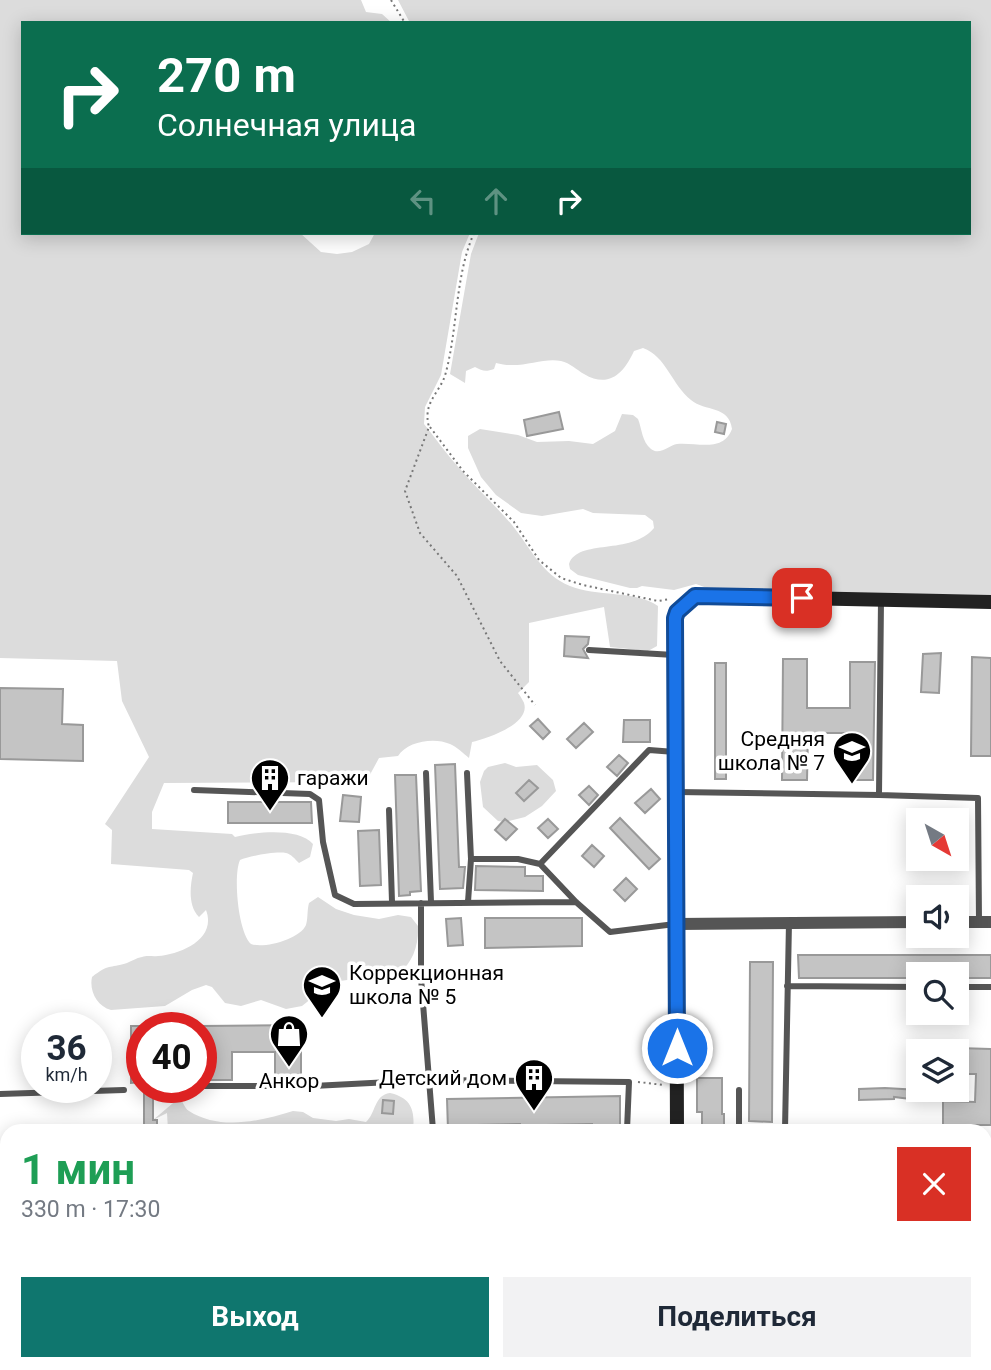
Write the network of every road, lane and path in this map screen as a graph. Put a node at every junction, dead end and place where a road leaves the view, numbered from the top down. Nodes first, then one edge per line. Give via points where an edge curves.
1 (391, 0) edge
2 (404, 21) edge
3 (473, 235) edge
4 (429, 426) junction
5 (670, 599) dead end
6 (881, 600) junction
7 (991, 601) edge
8 (589, 650) dead end
9 (675, 655) junction
10 (535, 705) dead end
11 (677, 752) junction
12 (426, 773) dead end
13 (467, 773) dead end
14 (194, 790) dead end
15 (676, 792) junction
16 (879, 795) junction
17 (389, 810) dead end
18 (471, 859) junction
19 (540, 864) junction
20 (392, 902) junction
21 (431, 902) junction
22 (468, 902) junction
23 (576, 902) junction
24 (421, 903) junction
25 (789, 922) junction
26 (906, 922) edge
27 (985, 922) edge
28 (677, 924) junction
29 (788, 986) junction
30 (906, 987) edge
31 (969, 987) edge
32 (991, 987) edge
33 (429, 1080) junction
34 (629, 1082) junction
35 (217, 1086) edge
36 (665, 1086) dead end
37 (124, 1090) dead end
38 (739, 1090) dead end
39 (0, 1094) edge
40 (433, 1124) edge
41 (627, 1124) edge
42 (677, 1124) edge
43 (739, 1124) edge
44 (785, 1124) edge

1 - 2 path
3 - 4 path via 466,252 446,375 426,416
4 - 5 path via 463,471 514,522 539,560 561,578 658,601
4 - 10 path via 405,491 420,533 457,576 500,661
6 - 7 street
6 - 9 street via 695,596 677,612
6 - 16 lane
8 - 9 lane
9 - 11 street
11 - 15 street
11 - 19 lane via 649,750
12 - 21 lane
13 - 18 lane
14 - 20 lane via 310,794 319,800 335,895 354,904
15 - 16 lane
15 - 28 street
16 - 27 lane via 978,798
17 - 20 lane
18 - 19 lane
18 - 22 lane
19 - 23 lane
20 - 24 lane
21 - 22 lane
21 - 24 lane
22 - 23 lane
23 - 28 lane via 610,932
24 - 33 lane
25 - 26 street
25 - 28 street
25 - 29 lane
28 - 42 street
29 - 30 lane
29 - 44 lane
31 - 32 lane
33 - 34 lane
33 - 35 lane
33 - 40 lane
34 - 36 path
34 - 41 lane
37 - 39 lane
38 - 43 lane

